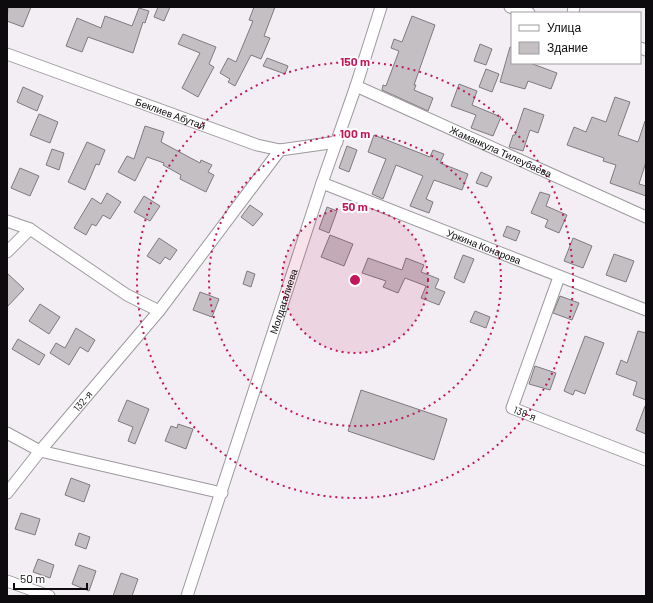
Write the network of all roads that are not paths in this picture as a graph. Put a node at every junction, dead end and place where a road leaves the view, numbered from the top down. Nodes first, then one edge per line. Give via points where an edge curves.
1 (381, 7) edge
2 (510, 7) edge
3 (526, 12) edge
4 (7, 54) edge
5 (356, 86) junction
6 (336, 142) junction
7 (280, 150) junction
8 (322, 183) junction
9 (646, 217) edge
10 (7, 220) edge
11 (30, 229) junction
12 (7, 252) edge
13 (559, 277) junction
14 (645, 308) edge
15 (159, 311) junction
16 (7, 433) edge
17 (40, 451) junction
18 (646, 460) edge
19 (222, 492) junction
20 (7, 493) edge
21 (7, 581) edge
22 (49, 596) edge
23 (187, 596) edge

1 - 5 street, Молдагалиева
2 - 3 street
4 - 7 street, Беклиев Абутай via 257,145
5 - 6 street, Молдагалиева
5 - 9 street, Жаманкула Тилеубаева
6 - 7 street, Беклиев Абутай
6 - 8 street, Молдагалиева
7 - 15 street, 132-я
8 - 13 street, Уркина Конарова
8 - 19 street, Молдагалиева
10 - 11 street
11 - 12 street
11 - 15 street via 127,295
13 - 14 street, Уркина Конарова
13 - 18 street, 138-я via 512,408
15 - 17 street, 132-я
16 - 17 street
17 - 19 street
17 - 20 street, 132-я
19 - 23 street, Молдагалиева
21 - 22 street

